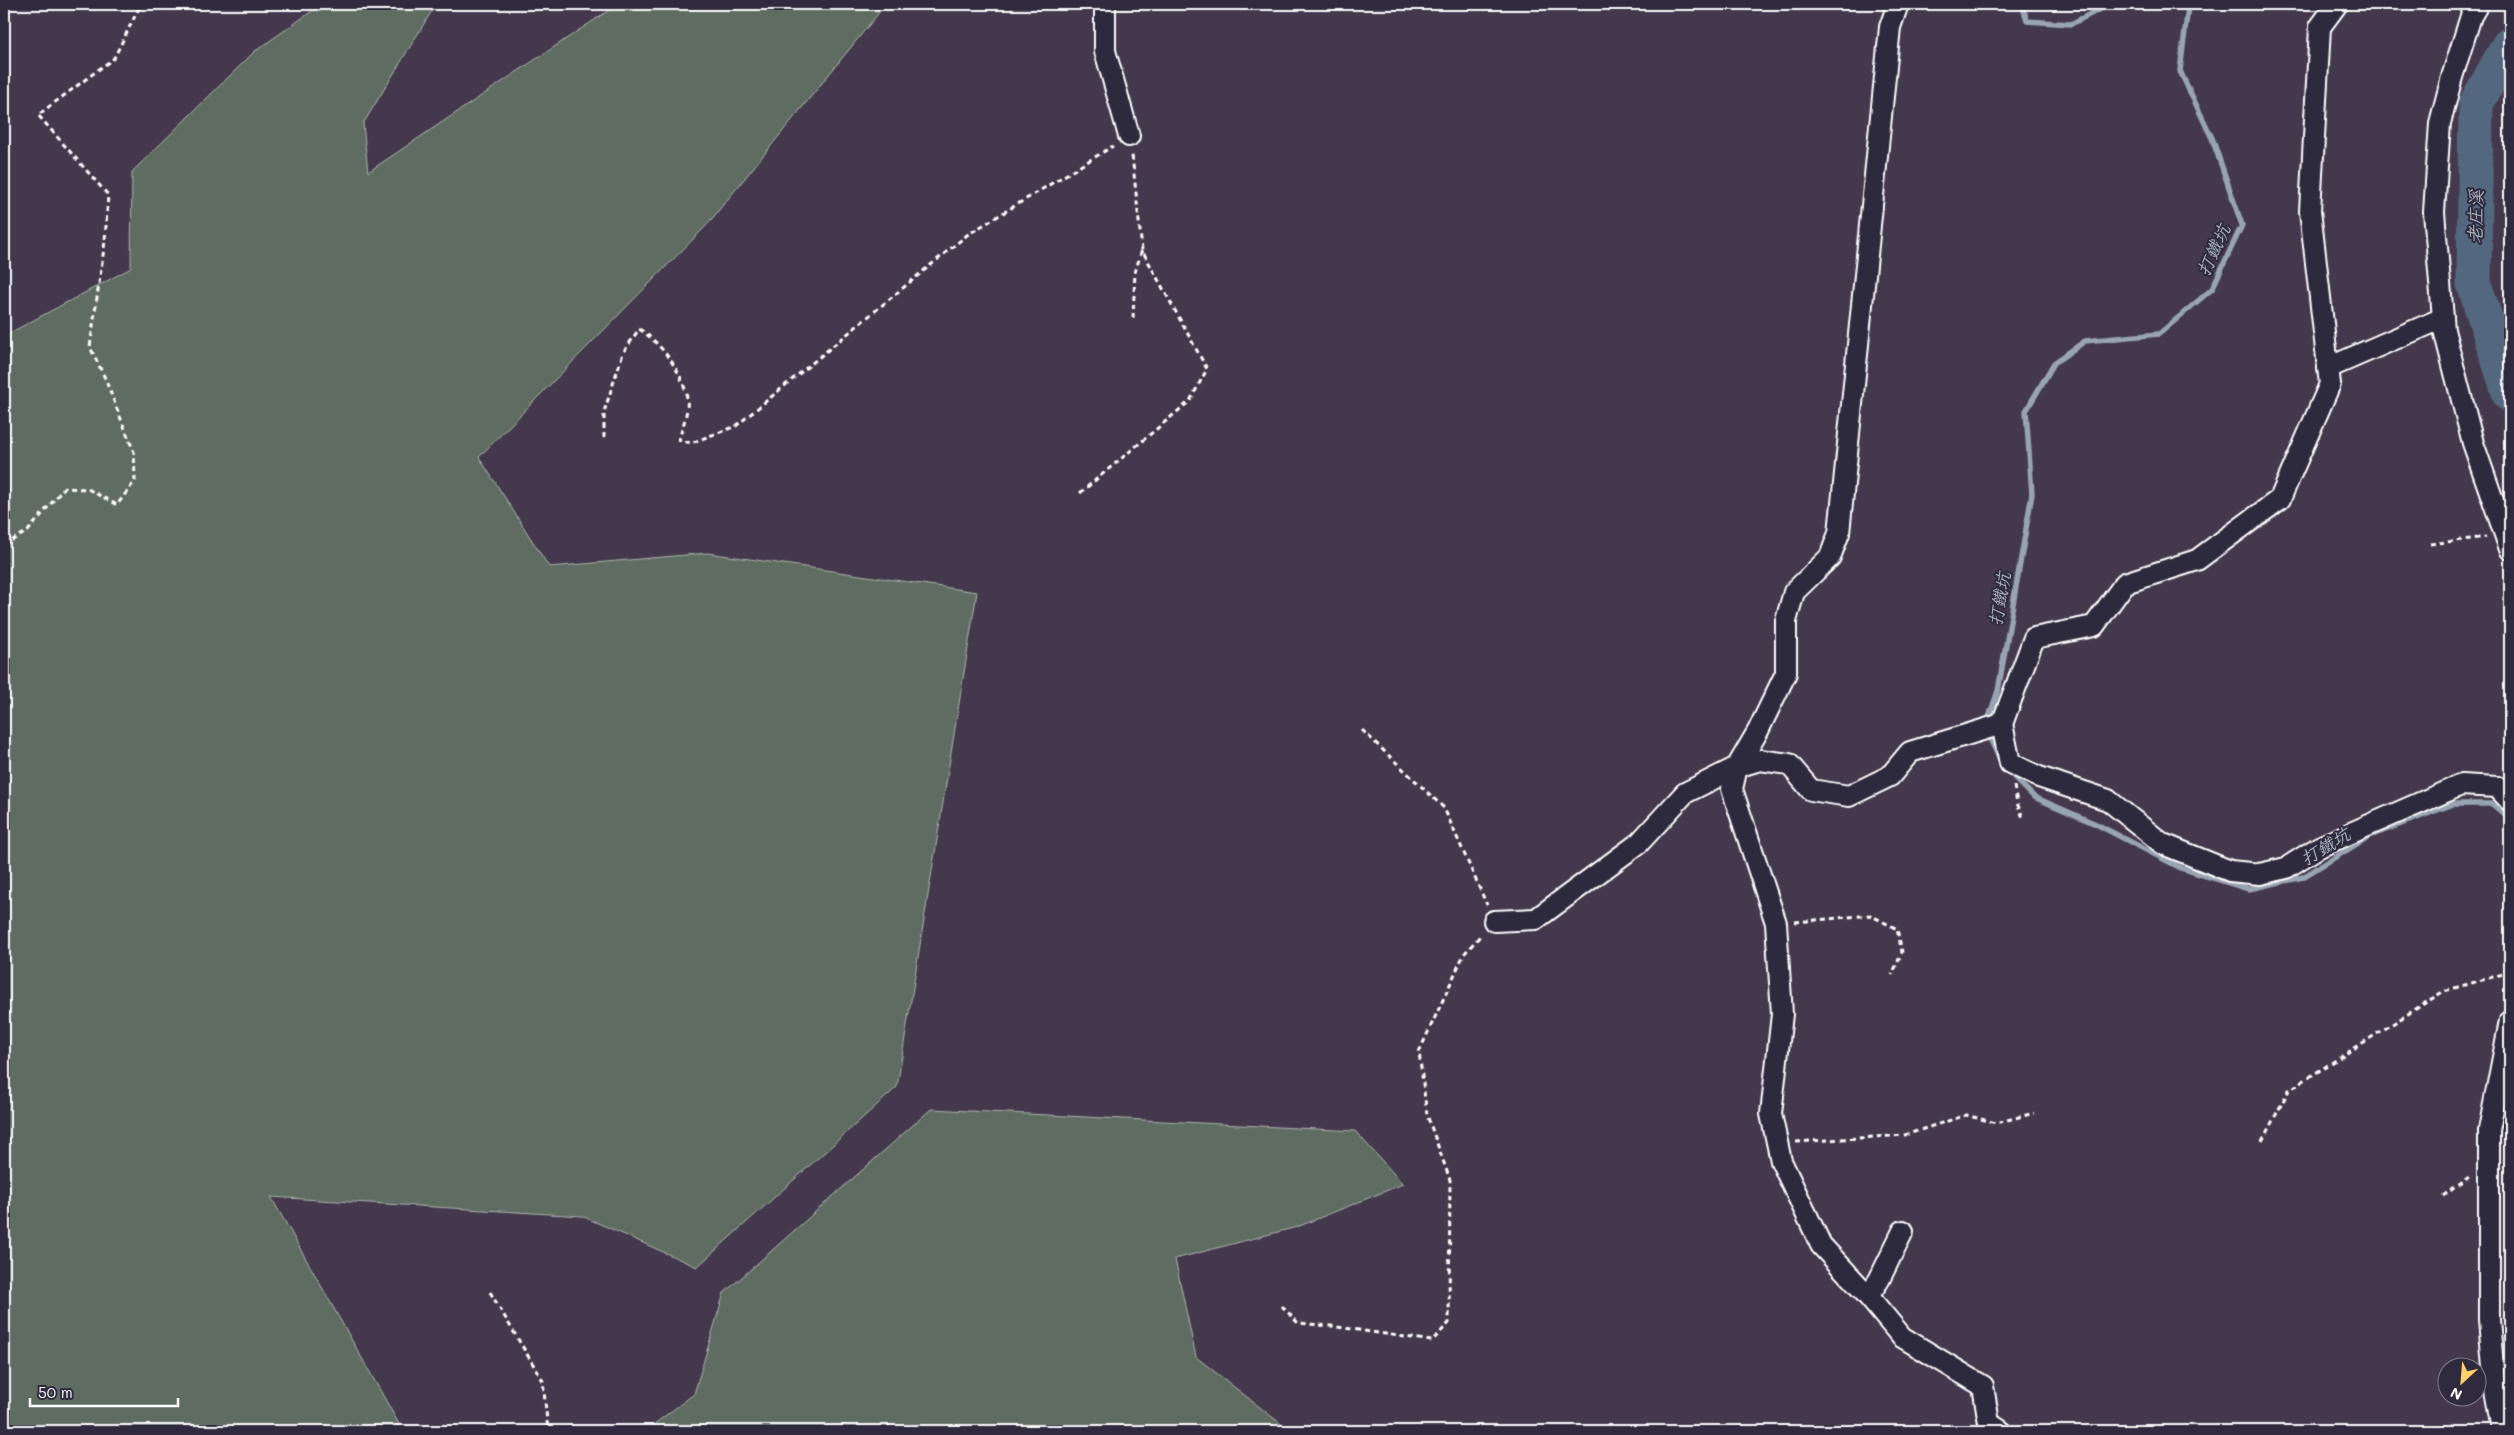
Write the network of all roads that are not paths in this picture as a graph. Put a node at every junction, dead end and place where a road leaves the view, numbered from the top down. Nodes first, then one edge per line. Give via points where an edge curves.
1 (1105, 4) edge
2 (1898, 4) edge
3 (2337, 4) edge
4 (2478, 4) edge
5 (1130, 136) road end
6 (2443, 318) junction
7 (2328, 368) junction
8 (2508, 542) edge
9 (2002, 724) junction
10 (1737, 767) junction
11 (2510, 800) edge
12 (1494, 921) road end
13 (2510, 1021) edge
14 (1903, 1231) dead end
15 (1868, 1296) junction
16 (2001, 1431) edge
17 (2503, 1431) edge

1 - 5 lane via 1105,51
2 - 10 lane via 1890,27 1839,533 1830,557 1794,592 1786,621 1786,673
3 - 7 lane via 2320,27 2310,212
4 - 6 lane via 2471,16 2440,123 2434,212
6 - 7 lane
6 - 8 lane via 2474,443
7 - 9 lane via 2330,384 2280,499 2197,560 2125,583 2094,626 2034,638
9 - 10 lane via 1910,752 1890,776 1849,796 1811,790 1789,764 1760,760
9 - 11 lane via 2010,763 2039,777 2108,800 2163,844 2230,872 2260,874 2286,868 2319,847 2461,785 2497,787
10 - 12 lane via 1685,794 1639,843 1536,919
10 - 15 lane via 1732,789 1776,923 1782,1014 1771,1114 1781,1161 1822,1245
13 - 17 lane via 2489,1130 2489,1319
14 - 15 lane
15 - 16 lane via 1902,1337 1983,1386 1989,1423

